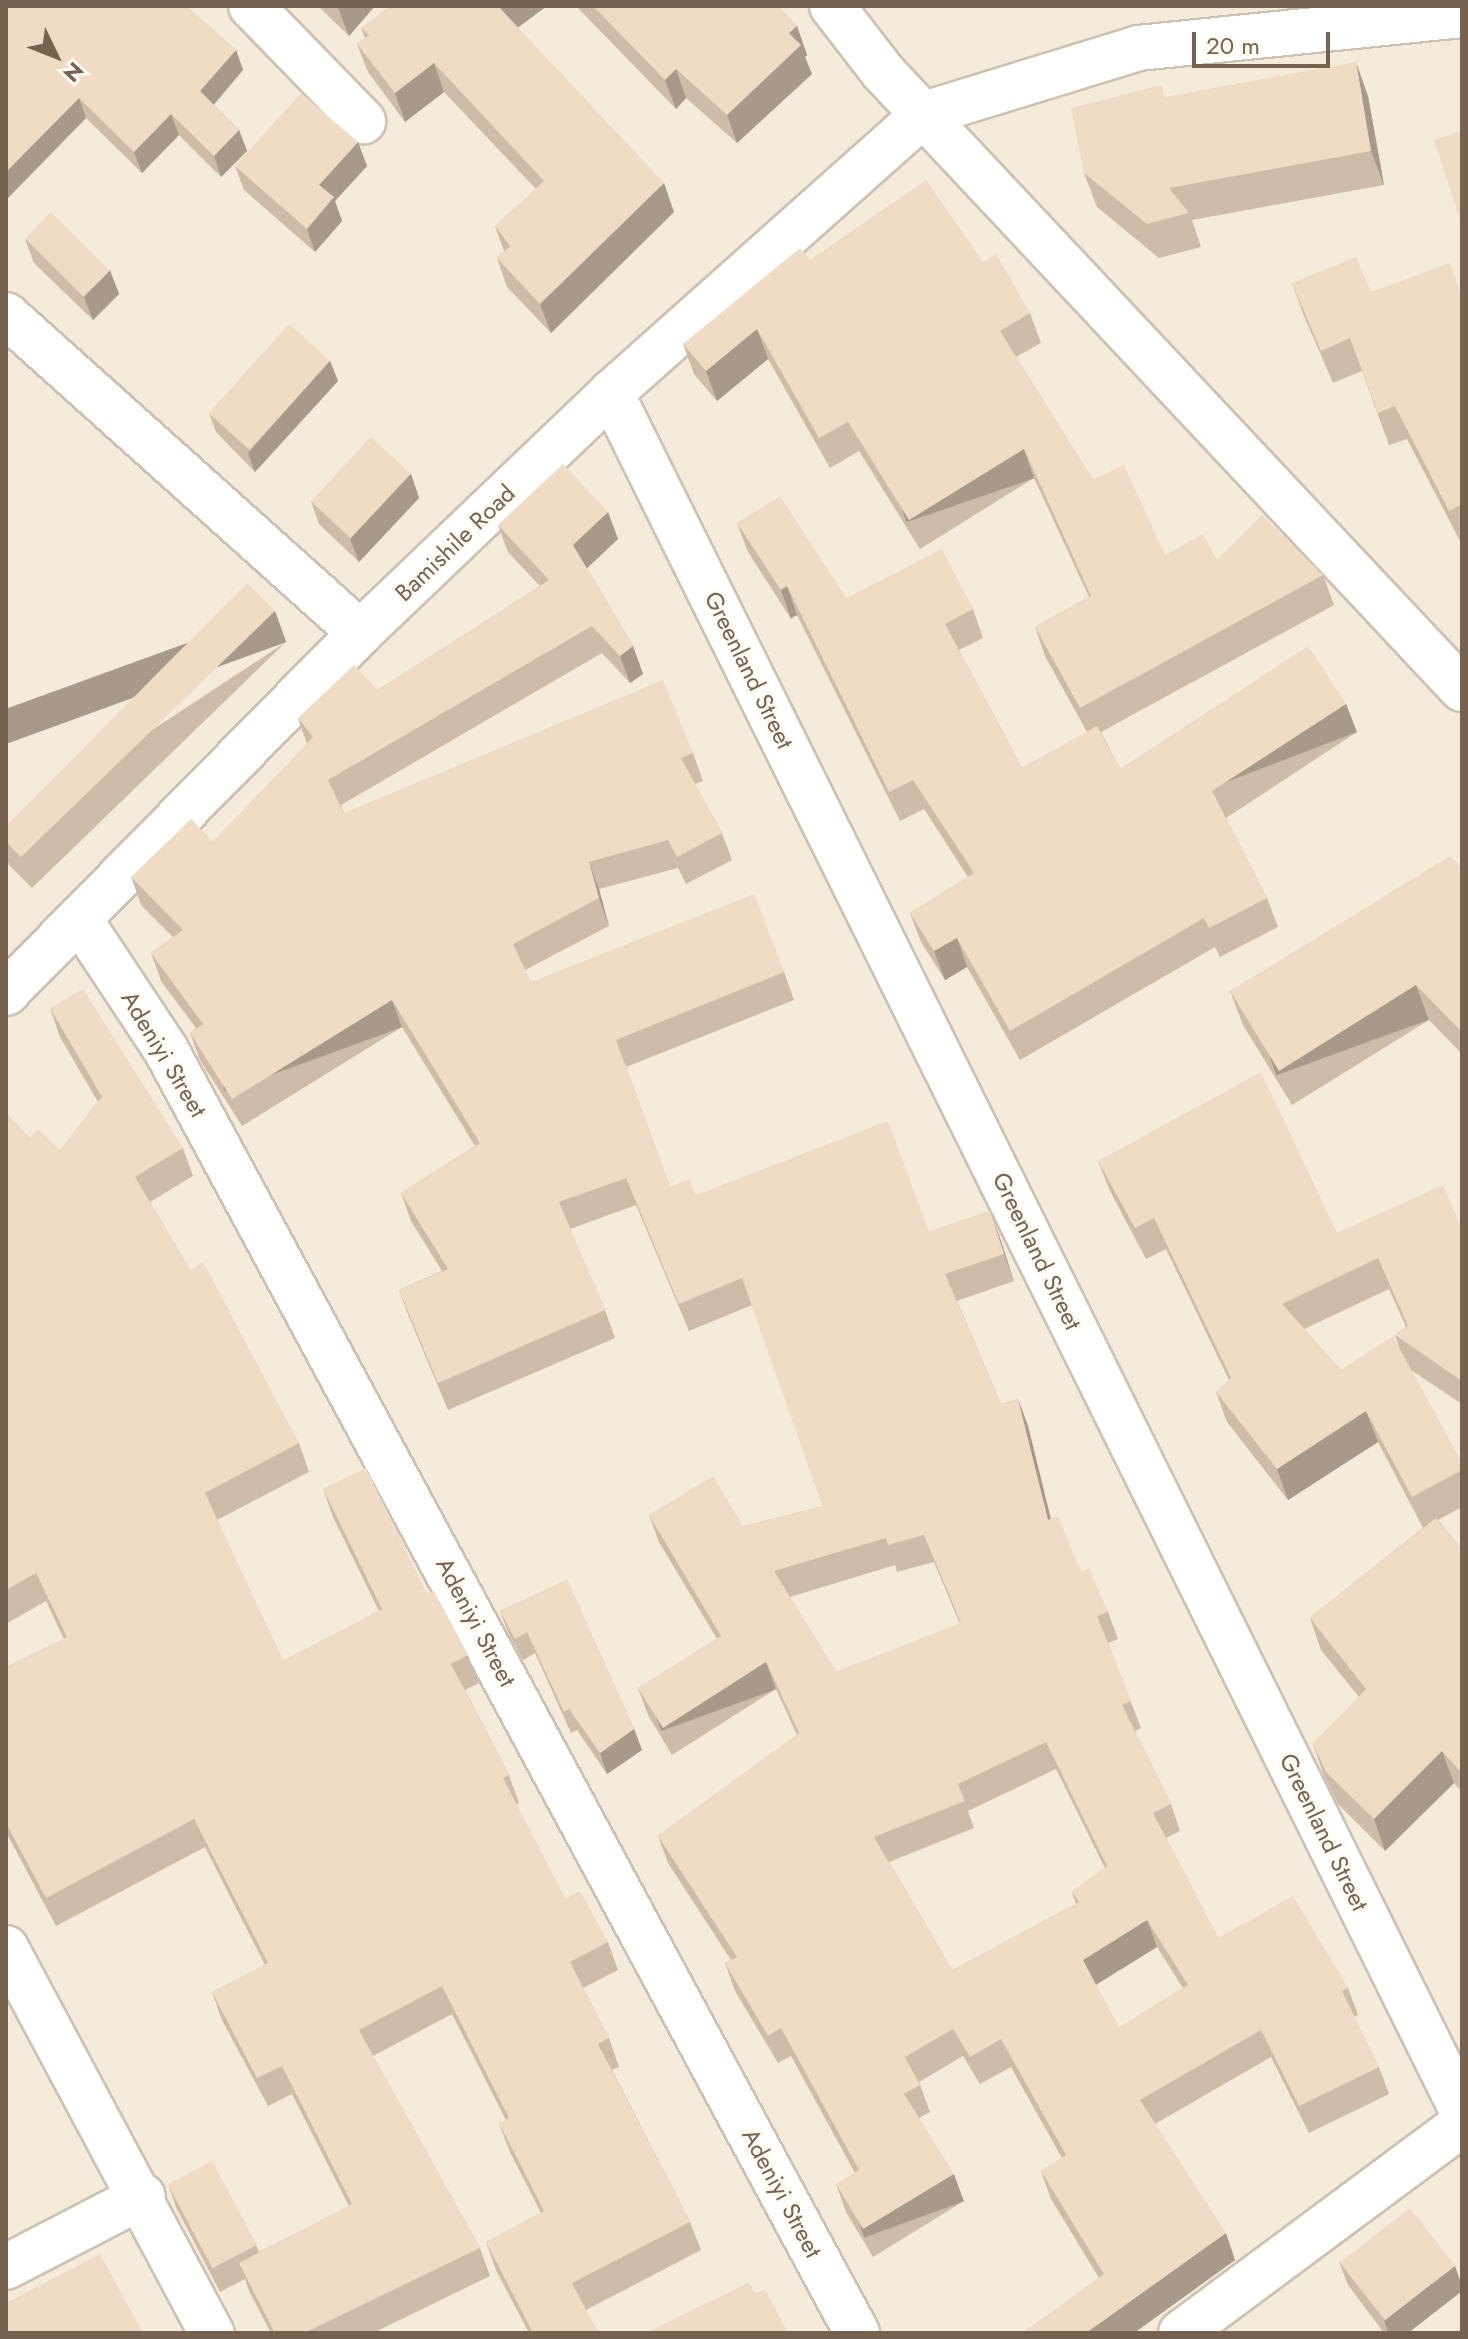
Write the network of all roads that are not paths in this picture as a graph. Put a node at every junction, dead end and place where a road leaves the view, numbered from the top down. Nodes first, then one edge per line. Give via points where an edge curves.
1 (251, 6) edge
2 (832, 6) edge
3 (1462, 15) edge
4 (924, 114) junction
5 (363, 121) dead end
6 (6, 315) edge
7 (611, 393) junction
8 (360, 633) junction
9 (1462, 689) edge
10 (80, 920) junction
11 (6, 993) edge
12 (6, 1948) edge
13 (1462, 2110) edge
14 (1462, 2124) edge
15 (143, 2196) junction
16 (6, 2267) edge
17 (212, 2333) edge
18 (857, 2333) edge
19 (1181, 2333) edge

1 - 5 street
2 - 4 street
3 - 4 street via 1138,48
4 - 7 street, Bamishile Road
4 - 9 street
6 - 8 street
7 - 8 street, Bamishile Road
7 - 13 street, Greenland Street
8 - 10 street, Bamishile Road
10 - 11 street, Bamishile Road
10 - 18 street, Adeniyi Street via 166,1050
12 - 15 street
14 - 19 street
15 - 16 street
15 - 17 street

